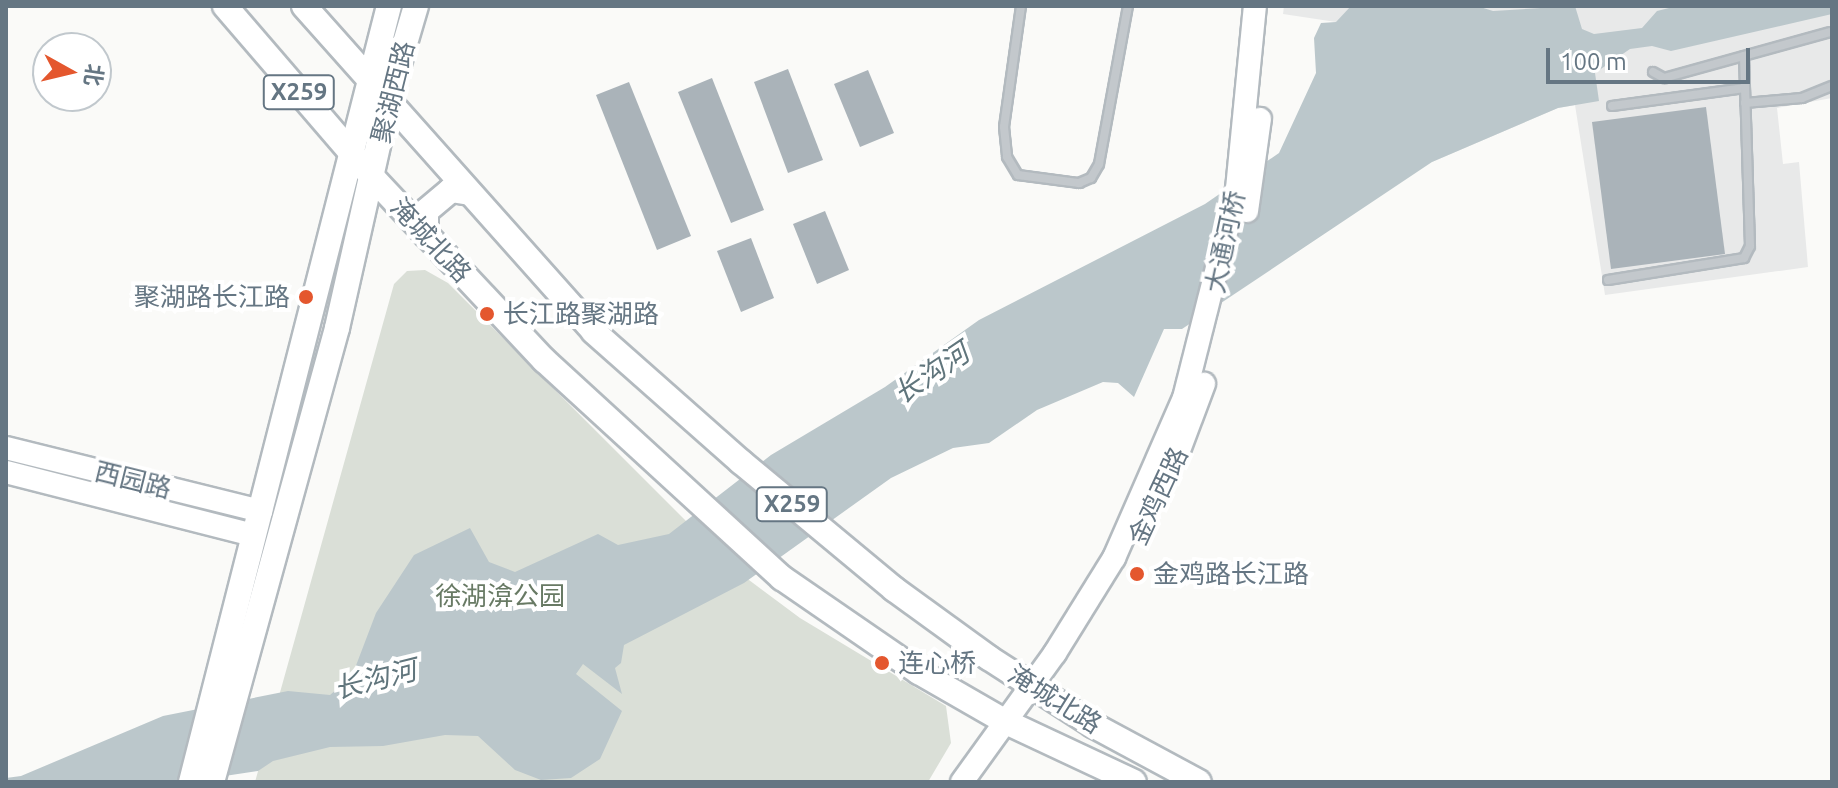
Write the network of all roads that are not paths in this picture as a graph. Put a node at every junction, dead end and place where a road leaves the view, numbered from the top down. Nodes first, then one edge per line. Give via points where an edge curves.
1 (225, 6) edge
2 (304, 6) edge
3 (389, 6) edge
4 (416, 6) edge
5 (1021, 6) edge
6 (1128, 6) edge
7 (1255, 6) edge
8 (1268, 6) edge
9 (1830, 32) dead end
10 (1744, 56) junction
11 (1653, 72) dead end
12 (367, 78) junction
13 (1832, 86) edge
14 (1745, 88) junction
15 (388, 101) junction
16 (1745, 103) junction
17 (1612, 106) dead end
18 (352, 154) junction
19 (1249, 159) junction
20 (373, 178) junction
21 (470, 193) junction
22 (426, 235) junction
23 (1608, 280) dead end
24 (1214, 318) joint
25 (6, 448) edge
26 (6, 472) edge
27 (258, 523) junction
28 (1039, 688) junction
29 (1012, 724) junction
30 (1198, 780) edge
31 (191, 782) edge
32 (212, 782) edge
33 (962, 782) edge
34 (980, 782) edge
35 (1134, 782) edge

1 - 18 main road, 淹城北路 / X259
2 - 12 main road, X259
3 - 12 main road, 聚湖西路
4 - 15 main road, 聚湖西路
5 - 6 lane via 1004,127 1007,157 1018,175 1079,183 1091,178 1099,164
7 - 19 street
8 - 19 street
9 - 10 lane
10 - 11 lane via 1664,78
10 - 14 lane
12 - 15 main road, X259
12 - 18 main road, 聚湖西路
13 - 16 lane via 1802,98
14 - 16 lane
14 - 17 lane
15 - 20 main road, 聚湖西路
15 - 21 main road, X259
16 - 23 lane via 1750,246 1744,258
18 - 20 main road, 淹城北路 / X259
18 - 27 main road, 聚湖西路
19 - 24 street, 大通河桥
20 - 22 main road, 淹城北路 / X259
20 - 32 main road, 聚湖西路
21 - 22 main road via 451,190 426,211
21 - 28 main road, 淹城北路 / X259 via 594,332 741,462 894,589
22 - 29 main road, 淹城北路 / X259 via 544,360 782,578 919,672
24 - 28 street, 金鸡西路 via 1194,416 1139,542
25 - 27 street, 西园路
26 - 27 street, 西园路
27 - 31 main road, 聚湖西路
28 - 29 street, 金鸡西路
28 - 30 main road, 淹城北路 / X259
29 - 33 street, 金鸡西路
29 - 34 street, 金鸡西路
29 - 35 main road, 淹城北路 / X259

